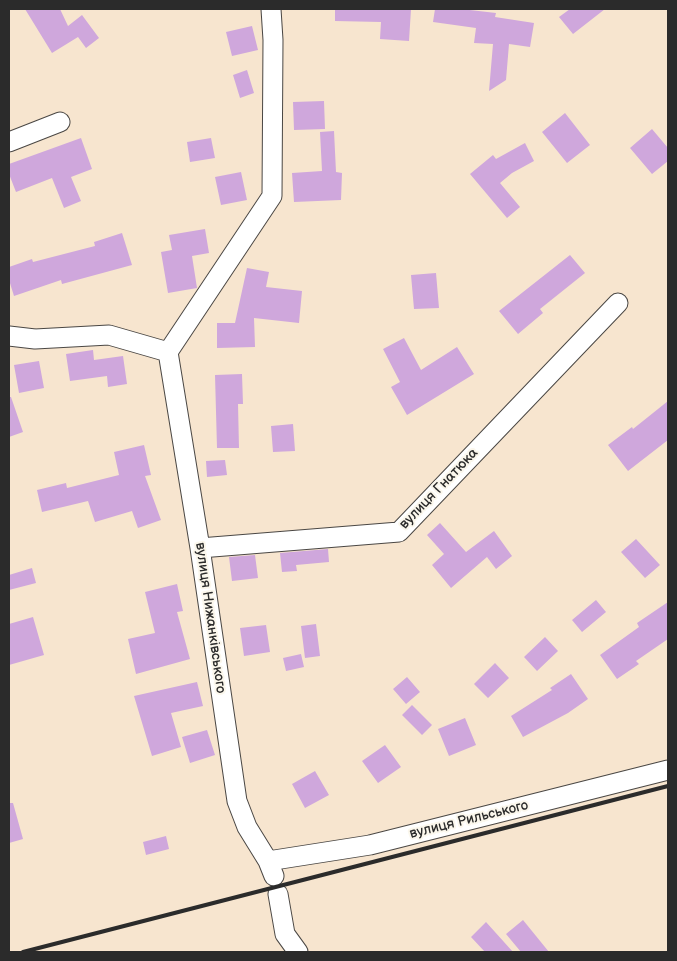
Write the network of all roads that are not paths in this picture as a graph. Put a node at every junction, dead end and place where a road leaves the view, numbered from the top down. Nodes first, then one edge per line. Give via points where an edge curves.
1 (271, 9) edge
2 (60, 122) dead end
3 (9, 142) edge
4 (618, 303) dead end
5 (9, 336) edge
6 (168, 352) junction
7 (200, 548) junction
8 (668, 770) edge
9 (273, 877) junction
10 (298, 952) edge

1 - 6 street via 272,196
2 - 3 street
4 - 7 street, вулиця Гнатюка via 398,532
5 - 6 street via 35,340 109,335
6 - 7 street, вулиця Нижанківського
7 - 9 street, вулиця Нижанківського via 237,800
8 - 9 street, вулиця Рильського via 370,845
9 - 10 street via 285,934

